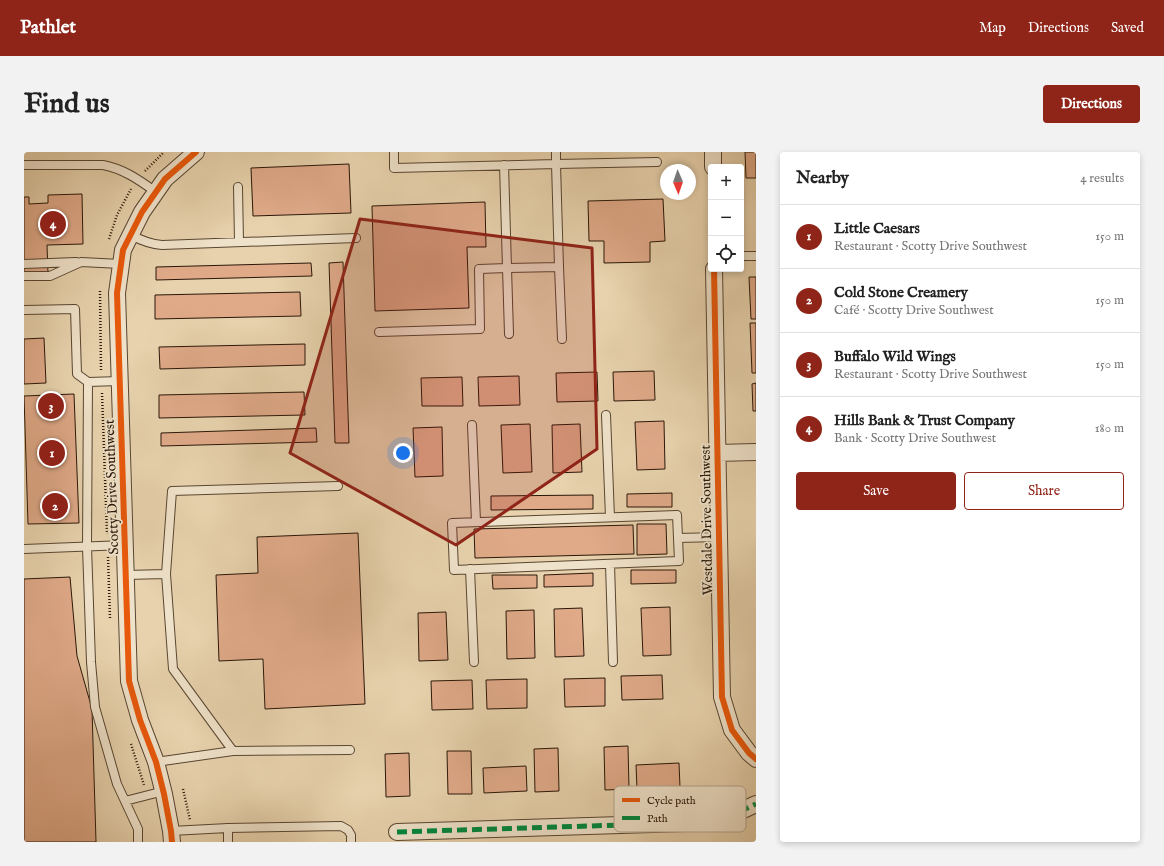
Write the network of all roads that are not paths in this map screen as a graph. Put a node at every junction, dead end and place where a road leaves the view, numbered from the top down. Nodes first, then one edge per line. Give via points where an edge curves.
1 (196, 152) edge
2 (394, 152) edge
3 (556, 152) edge
4 (713, 152) edge
5 (657, 162) dead end
6 (556, 164) junction
7 (713, 164) edge
8 (24, 165) edge
9 (504, 165) junction
10 (238, 187) dead end
11 (156, 192) junction
12 (131, 235) junction
13 (356, 238) dead end
14 (239, 242) junction
15 (744, 256) edge
16 (756, 256) edge
17 (81, 262) junction
18 (24, 264) edge
19 (121, 264) junction
20 (560, 267) junction
21 (507, 268) junction
22 (714, 272) edge
23 (24, 276) edge
24 (24, 310) edge
25 (379, 332) dead end
26 (509, 334) dead end
27 (562, 339) dead end
28 (120, 381) junction
29 (88, 382) junction
30 (606, 415) dead end
31 (472, 425) dead end
32 (756, 452) edge
33 (717, 453) junction
34 (338, 486) dead end
35 (610, 517) junction
36 (476, 522) junction
37 (718, 537) junction
38 (678, 538) junction
39 (125, 545) junction
40 (87, 547) junction
41 (24, 549) edge
42 (610, 564) junction
43 (470, 569) junction
44 (166, 574) junction
45 (126, 575) junction
46 (474, 662) dead end
47 (613, 662) dead end
48 (350, 750) dead end
49 (233, 751) junction
50 (756, 759) edge
51 (156, 762) junction
52 (164, 791) junction
53 (125, 801) junction
54 (756, 804) edge
55 (746, 809) edge
56 (614, 825) edge
57 (228, 828) junction
58 (397, 832) dead end
59 (172, 837) edge
60 (138, 842) edge
61 (228, 842) edge
62 (351, 842) edge

1 - 11 street, Scotty Drive Southwest via 165,179
2 - 9 lane via 394,168
3 - 6 lane
4 - 7 street
5 - 6 lane
6 - 9 lane
6 - 20 lane
8 - 11 lane via 104,164 129,173
9 - 21 lane
10 - 14 lane
11 - 12 street, Scotty Drive Southwest via 142,212
12 - 14 lane via 143,242 157,245
12 - 19 street, Scotty Drive Southwest via 123,250
13 - 14 lane
15 - 16 lane
17 - 18 lane
17 - 19 lane
17 - 23 lane via 50,276
19 - 28 street, Scotty Drive Southwest via 117,293
20 - 21 lane
20 - 27 lane
21 - 25 lane via 479,269 480,329
21 - 26 lane
22 - 33 street, Westdale Drive Southwest
24 - 29 lane via 75,309 77,374
28 - 29 lane
28 - 39 street, Scotty Drive Southwest
29 - 40 lane
30 - 35 lane
31 - 36 lane
32 - 33 street
33 - 37 street, Westdale Drive Southwest
34 - 44 lane via 172,491
35 - 36 lane
35 - 38 lane via 677,515
36 - 43 lane via 452,523 454,570
37 - 38 lane
37 - 50 street, Westdale Drive Southwest via 722,697 732,730
38 - 42 lane via 679,561
39 - 40 lane
39 - 45 street, Scotty Drive Southwest
40 - 41 lane
40 - 53 lane via 95,707 117,784
42 - 43 lane
42 - 47 lane
43 - 46 lane
44 - 45 lane
44 - 49 lane via 173,669
45 - 51 street, Scotty Drive Southwest via 129,681
48 - 49 lane
49 - 51 lane
51 - 52 street, Scotty Drive Southwest
52 - 53 lane
52 - 59 street, Scotty Drive Southwest
53 - 60 lane via 138,830
54 - 55 street
56 - 58 street
57 - 59 lane via 192,830
57 - 61 lane
57 - 62 lane via 341,826 348,830

